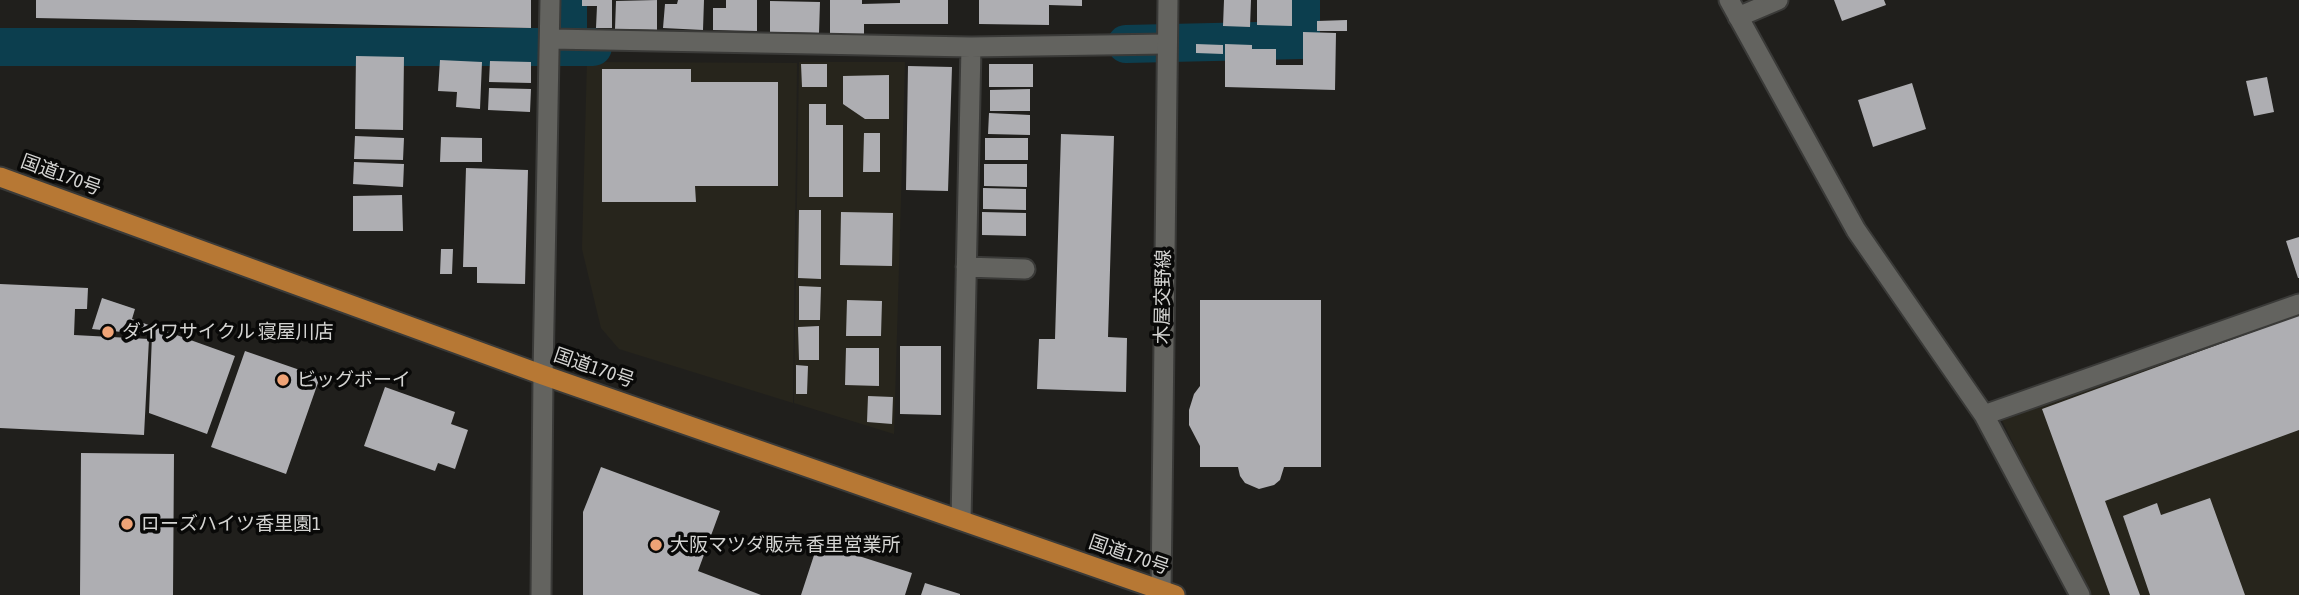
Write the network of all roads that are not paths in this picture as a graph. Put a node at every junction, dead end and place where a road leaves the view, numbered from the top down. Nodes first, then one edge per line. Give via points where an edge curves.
1 (550, 0) edge
2 (1168, 0) edge
3 (1778, 0) edge
4 (1734, 8) edge
5 (551, 39) junction
6 (1166, 44) junction
7 (971, 47) junction
8 (0, 177) edge
9 (966, 267) junction
10 (1026, 269) dead end
11 (2299, 304) edge
12 (543, 375) junction
13 (1984, 415) junction
14 (961, 520) junction
15 (1165, 594) edge
16 (541, 595) edge
17 (2080, 595) edge

1 - 5 street
2 - 6 street, 木屋交野線
3 - 4 street
4 - 13 street via 1856,230
5 - 7 street
5 - 12 street
6 - 7 street
6 - 15 street, 木屋交野線
7 - 9 street
8 - 12 highway, 国道170号
9 - 10 street
9 - 14 street
11 - 13 street
12 - 14 highway, 国道170号
12 - 16 street
13 - 17 street
14 - 15 highway, 国道170号

